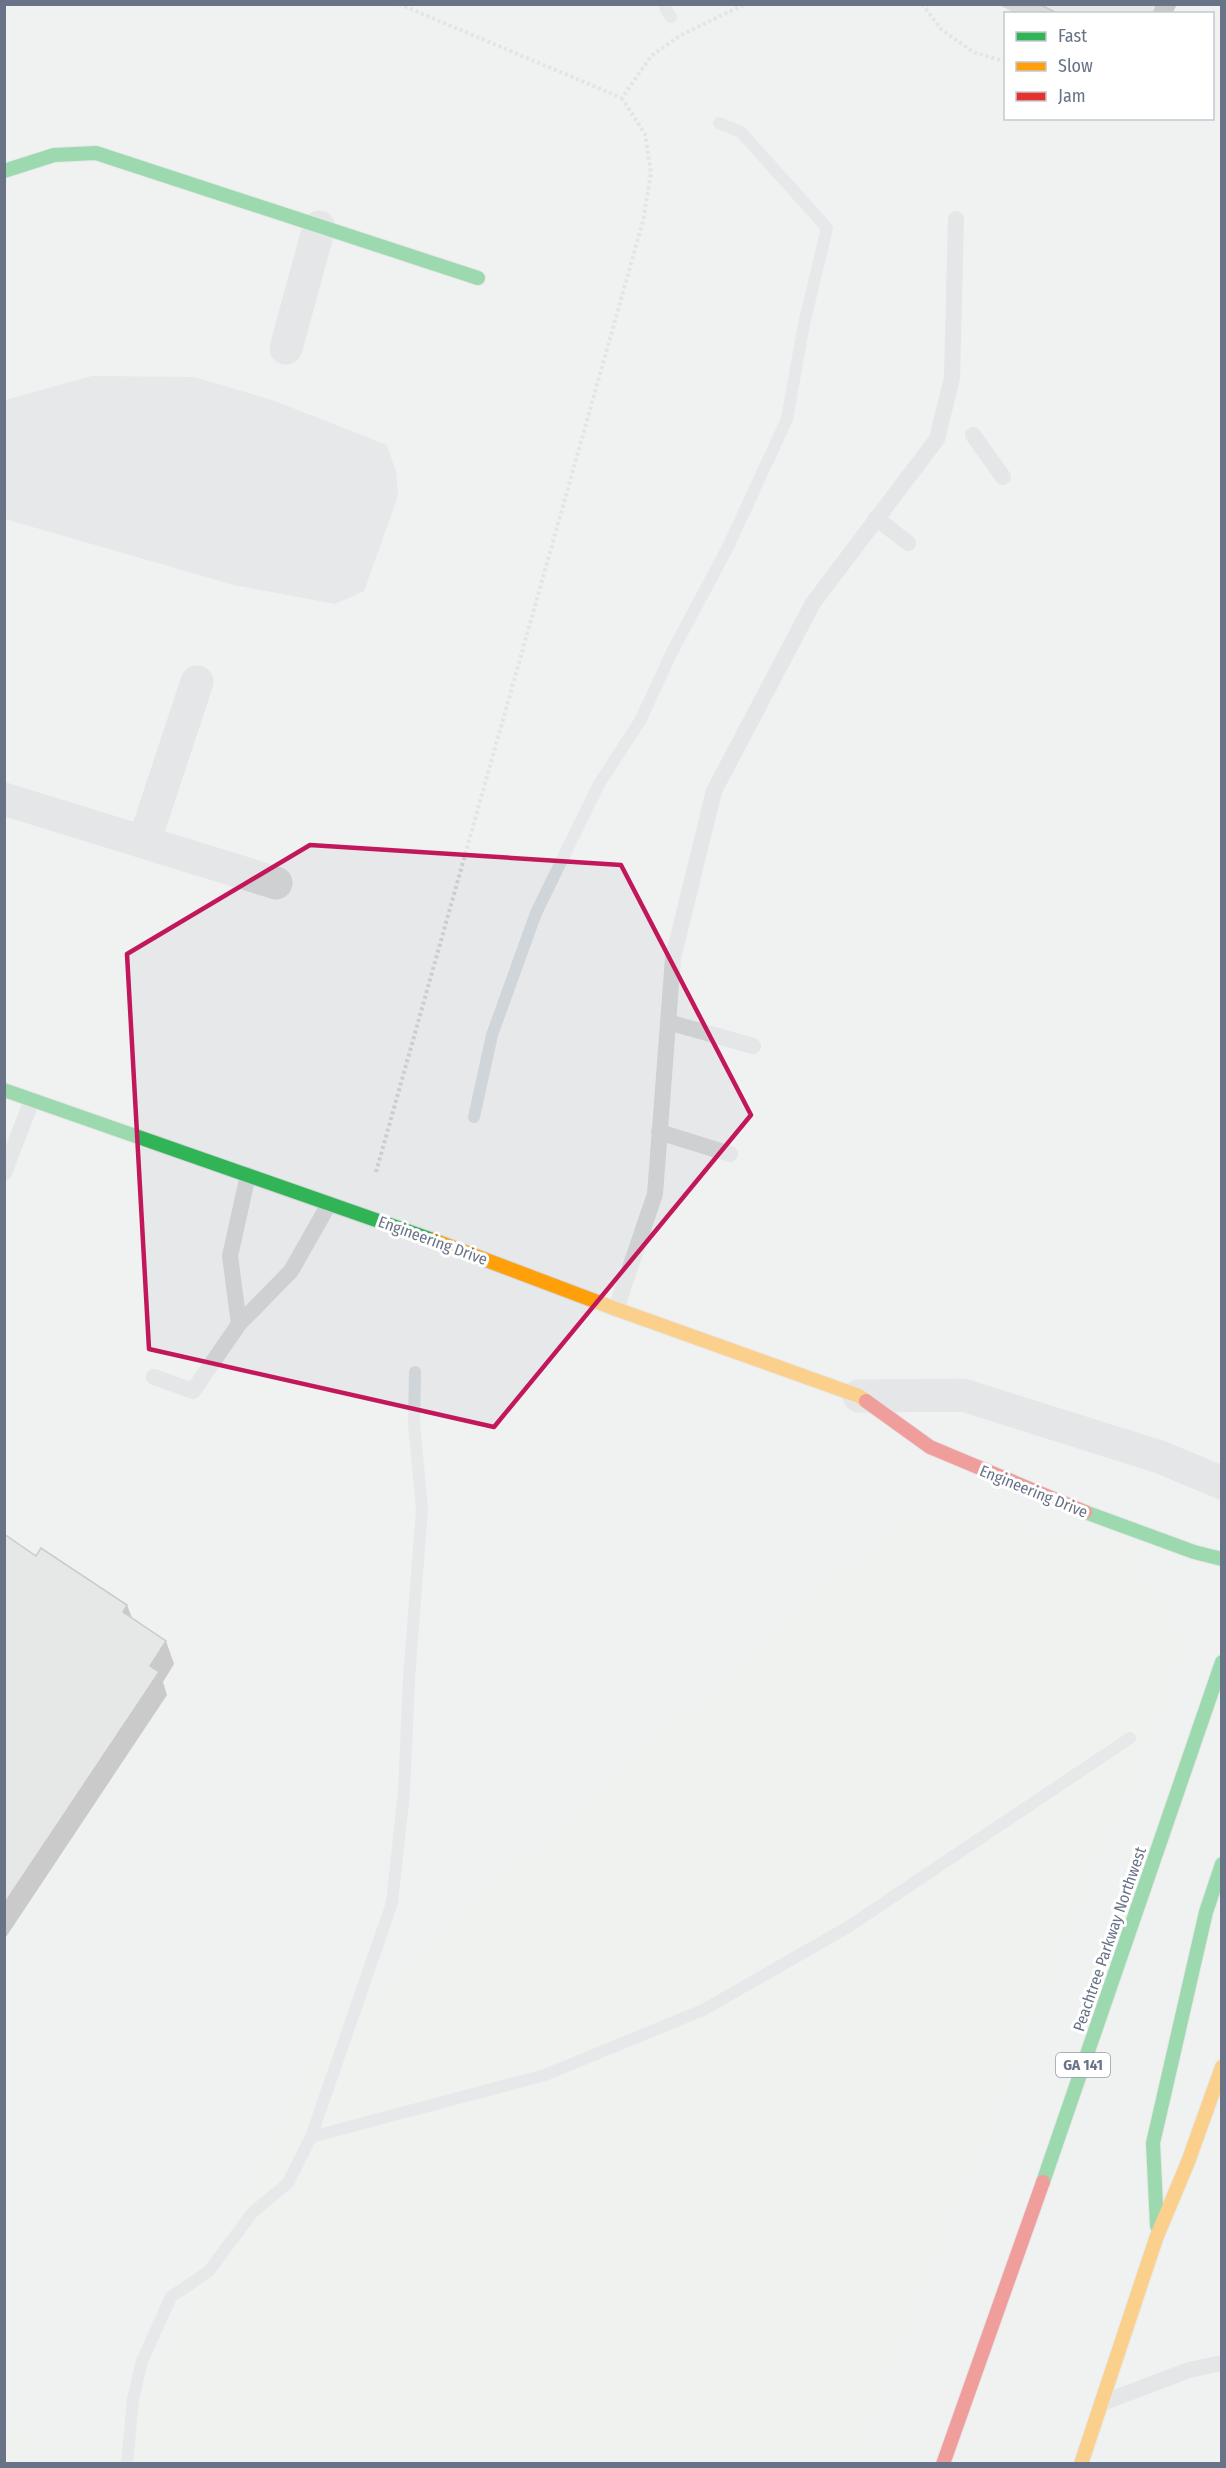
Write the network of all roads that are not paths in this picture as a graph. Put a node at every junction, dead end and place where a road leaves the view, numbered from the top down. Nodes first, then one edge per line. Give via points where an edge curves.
1 (4, 171) edge
2 (956, 219) dead end
3 (319, 226) junction
4 (478, 278) dead end
5 (286, 348) dead end
6 (973, 435) dead end
7 (1003, 477) dead end
8 (876, 518) junction
9 (908, 543) dead end
10 (197, 682) dead end
11 (4, 798) edge
12 (144, 842) junction
13 (276, 882) dead end
14 (668, 1022) junction
15 (753, 1046) dead end
16 (4, 1090) edge
17 (32, 1100) junction
18 (659, 1132) junction
19 (730, 1154) dead end
20 (4, 1173) edge
21 (248, 1175) junction
22 (329, 1204) junction
23 (616, 1309) junction
24 (239, 1324) junction
25 (154, 1377) dead end
26 (859, 1396) junction
27 (1221, 1483) edge
28 (1221, 1559) edge
29 (1221, 1662) edge
30 (1221, 1864) edge
31 (1221, 2067) edge
32 (1157, 2236) junction
33 (1221, 2363) edge
34 (1102, 2403) junction
35 (943, 2463) edge
36 (1081, 2463) edge

1 - 3 main road via 54,155 96,153
2 - 8 lane via 952,378 937,439
3 - 4 main road
3 - 5 street
6 - 7 lane
8 - 9 lane
8 - 14 lane via 813,603 714,791 673,958
10 - 12 street
11 - 12 street
12 - 13 street
14 - 15 lane
14 - 18 lane
16 - 17 main road, Engineering Drive
17 - 20 lane
17 - 21 main road, Engineering Drive
18 - 19 lane
18 - 23 lane via 655,1194
21 - 22 main road, Engineering Drive
21 - 24 lane via 230,1256
22 - 23 main road, Engineering Drive
22 - 24 lane via 291,1271
23 - 26 main road, Engineering Drive
24 - 25 lane via 193,1391
26 - 27 street, Engineering Drive via 963,1395 1160,1457
26 - 28 main road, Engineering Drive via 930,1447 1076,1509
29 - 35 main road, Peachtree Parkway Northwest / GA 141
30 - 32 main road via 1206,1912 1153,2142
31 - 32 main road
32 - 34 main road
33 - 34 lane via 1189,2370
34 - 36 main road

